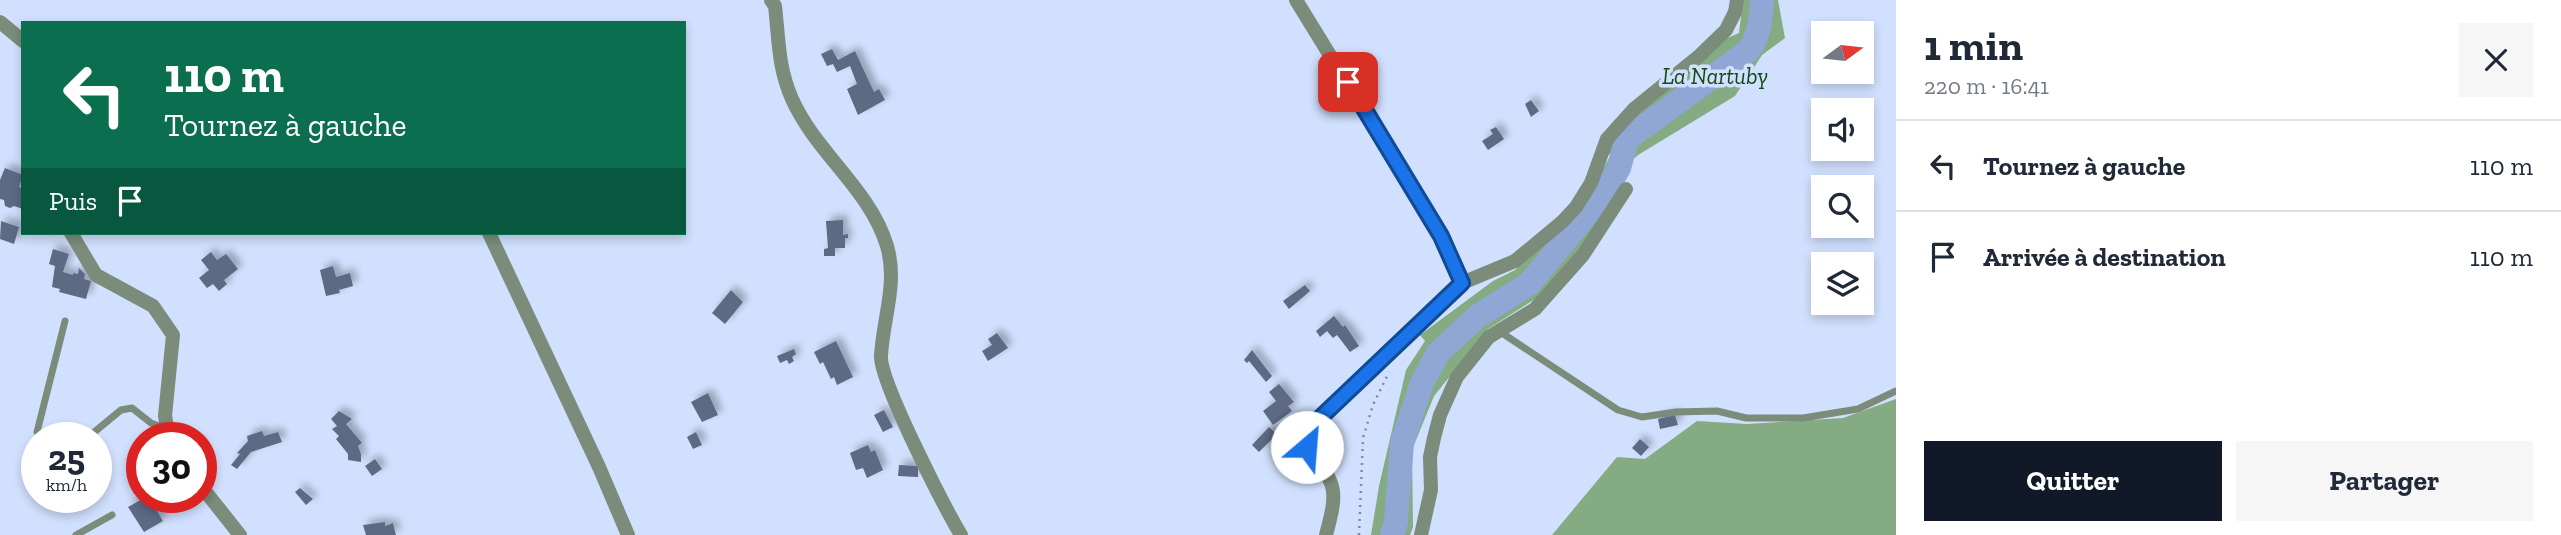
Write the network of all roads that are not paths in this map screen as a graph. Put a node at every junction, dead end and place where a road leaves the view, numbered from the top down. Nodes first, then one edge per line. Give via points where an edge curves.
1 (771, 0) edge
2 (1296, 0) edge
3 (1737, 0) edge
4 (0, 22) edge
5 (21, 39) edge
6 (1626, 189) dead end
7 (72, 235) edge
8 (490, 235) edge
9 (1462, 283) junction
10 (65, 321) dead end
11 (1499, 331) junction
12 (1896, 391) edge
13 (40, 422) edge
14 (106, 422) edge
15 (150, 422) edge
16 (166, 422) edge
17 (217, 506) edge
18 (112, 515) dead end
19 (76, 535) edge
20 (240, 535) edge
21 (628, 535) edge
22 (961, 535) edge
23 (1326, 535) edge
24 (1421, 535) edge

1 - 22 street via 780,68 793,102 881,229 892,274 881,359 888,383
2 - 9 street via 1441,236
3 - 9 street via 1726,30 1634,109 1607,139 1591,183 1562,222 1516,261
4 - 5 street
6 - 11 street via 1583,255 1535,309
7 - 16 street via 96,275 153,306 173,335
8 - 21 street
9 - 23 street via 1321,417 1309,439 1307,447 1335,491
10 - 13 lane
11 - 12 lane via 1618,410 1642,417 1717,411 1746,418 1803,418 1858,409
11 - 24 street via 1457,377 1440,415
14 - 15 lane via 121,410 132,408
17 - 20 street
18 - 19 lane

